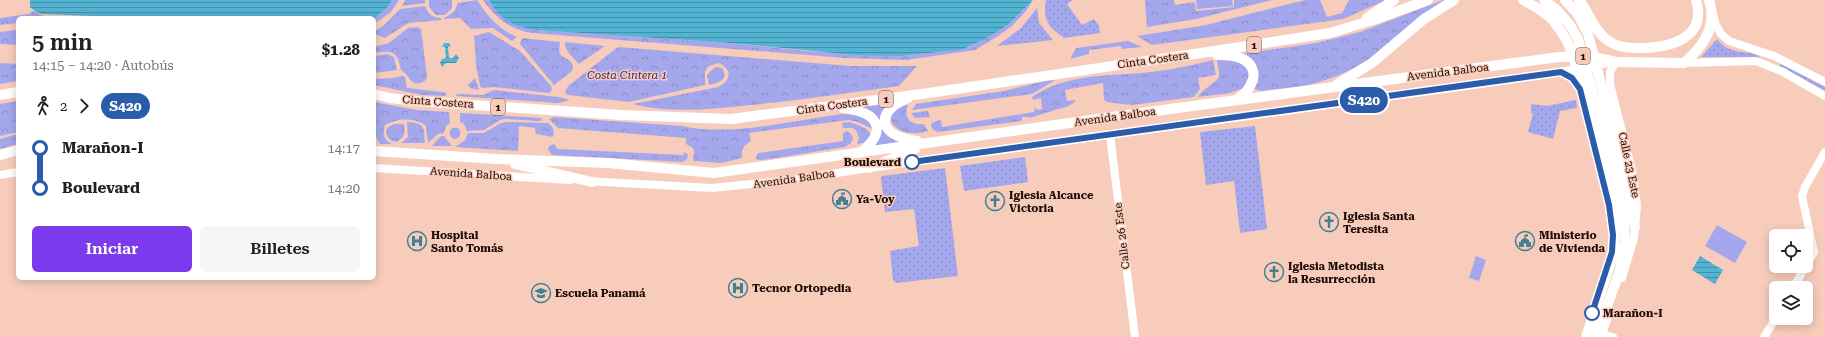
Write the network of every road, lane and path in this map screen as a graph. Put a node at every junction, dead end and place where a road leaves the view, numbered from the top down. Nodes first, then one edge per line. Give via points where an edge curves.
1 (1394, 0) edge
2 (1428, 0) edge
3 (1454, 0) edge
4 (1523, 0) edge
5 (1544, 0) edge
6 (1565, 0) edge
7 (1579, 0) edge
8 (1696, 0) edge
9 (1710, 4) edge
10 (1358, 24) junction
11 (1757, 51) junction
12 (1201, 54) junction
13 (1756, 61) junction
14 (1616, 62) junction
15 (1684, 63) junction
16 (1561, 72) junction
17 (1825, 82) edge
18 (1610, 84) junction
19 (1578, 86) junction
20 (1331, 87) junction
21 (16, 92) edge
22 (376, 94) edge
23 (918, 94) junction
24 (0, 95) edge
25 (1825, 96) edge
26 (1235, 101) junction
27 (832, 106) junction
28 (1110, 135) junction
29 (930, 142) junction
30 (16, 151) edge
31 (376, 151) edge
32 (1825, 152) edge
33 (858, 154) junction
34 (0, 155) edge
35 (496, 159) junction
36 (376, 168) edge
37 (869, 168) junction
38 (16, 172) edge
39 (0, 175) edge
40 (592, 182) junction
41 (1636, 227) junction
42 (1797, 281) edge
43 (1772, 325) edge
44 (1600, 336) edge
45 (1135, 337) edge
46 (1585, 337) edge
47 (1613, 337) edge
48 (1764, 337) edge

1 - 10 highway, Cinta Costera
2 - 10 highway, Cinta Costera / 1
3 - 20 highway via 1424,18 1372,63
4 - 46 highway, 1 via 1552,19 1568,43 1614,217 1614,253
5 - 44 highway, 1 via 1558,11 1578,39 1624,223 1625,241 1620,270
6 - 41 highway via 1577,13 1588,34
7 - 8 highway via 1601,35 1619,47 1631,48 1665,46 1688,35 1698,21 1700,12
9 - 11 main road via 1721,34 1729,41
9 - 15 highway via 1711,28 1707,38
10 - 12 highway, Cinta Costera / 1 via 1330,32
11 - 13 main road via 1765,56 1762,62
11 - 17 main road via 1794,65
12 - 23 highway, Cinta Costera / 1
12 - 26 highway via 1241,58 1251,67 1253,82 1244,95
13 - 15 main road, Avenida Balboa
13 - 25 main road, Avenida Balboa via 1783,72
14 - 15 highway, Avenida Balboa
14 - 16 main road, Avenida Balboa
14 - 18 main road, Calle 23 Este via 1610,72
14 - 20 highway, Avenida Balboa via 1589,56 1560,57
16 - 19 main road, 1 via 1572,78
16 - 28 main road, Avenida Balboa
18 - 19 main road via 1602,78 1592,77
18 - 41 main road, Calle 23 Este via 1632,171 1637,204
19 - 46 main road, 1 via 1609,205 1613,235 1612,252
20 - 26 highway, Avenida Balboa
21 - 24 highway
22 - 27 highway, Cinta Costera / 1 via 424,102 714,120
23 - 27 highway, Cinta Costera / 1
23 - 29 highway via 891,108 886,117 886,124 891,133 898,138
26 - 29 highway, Avenida Balboa
27 - 33 highway via 864,112 874,120 876,136
28 - 37 main road, Avenida Balboa
28 - 45 main road, Calle 26 Este
29 - 33 highway, Avenida Balboa
29 - 37 highway
30 - 34 highway
31 - 35 highway, Avenida Balboa
32 - 42 main road via 1802,196 1814,252
33 - 35 highway, Avenida Balboa via 714,174 608,163
35 - 40 highway
36 - 40 main road, Avenida Balboa
37 - 40 main road, Avenida Balboa via 792,180 712,188
38 - 39 main road
41 - 44 main road, Calle 23 Este via 1631,253
43 - 48 main road
44 - 47 main road

